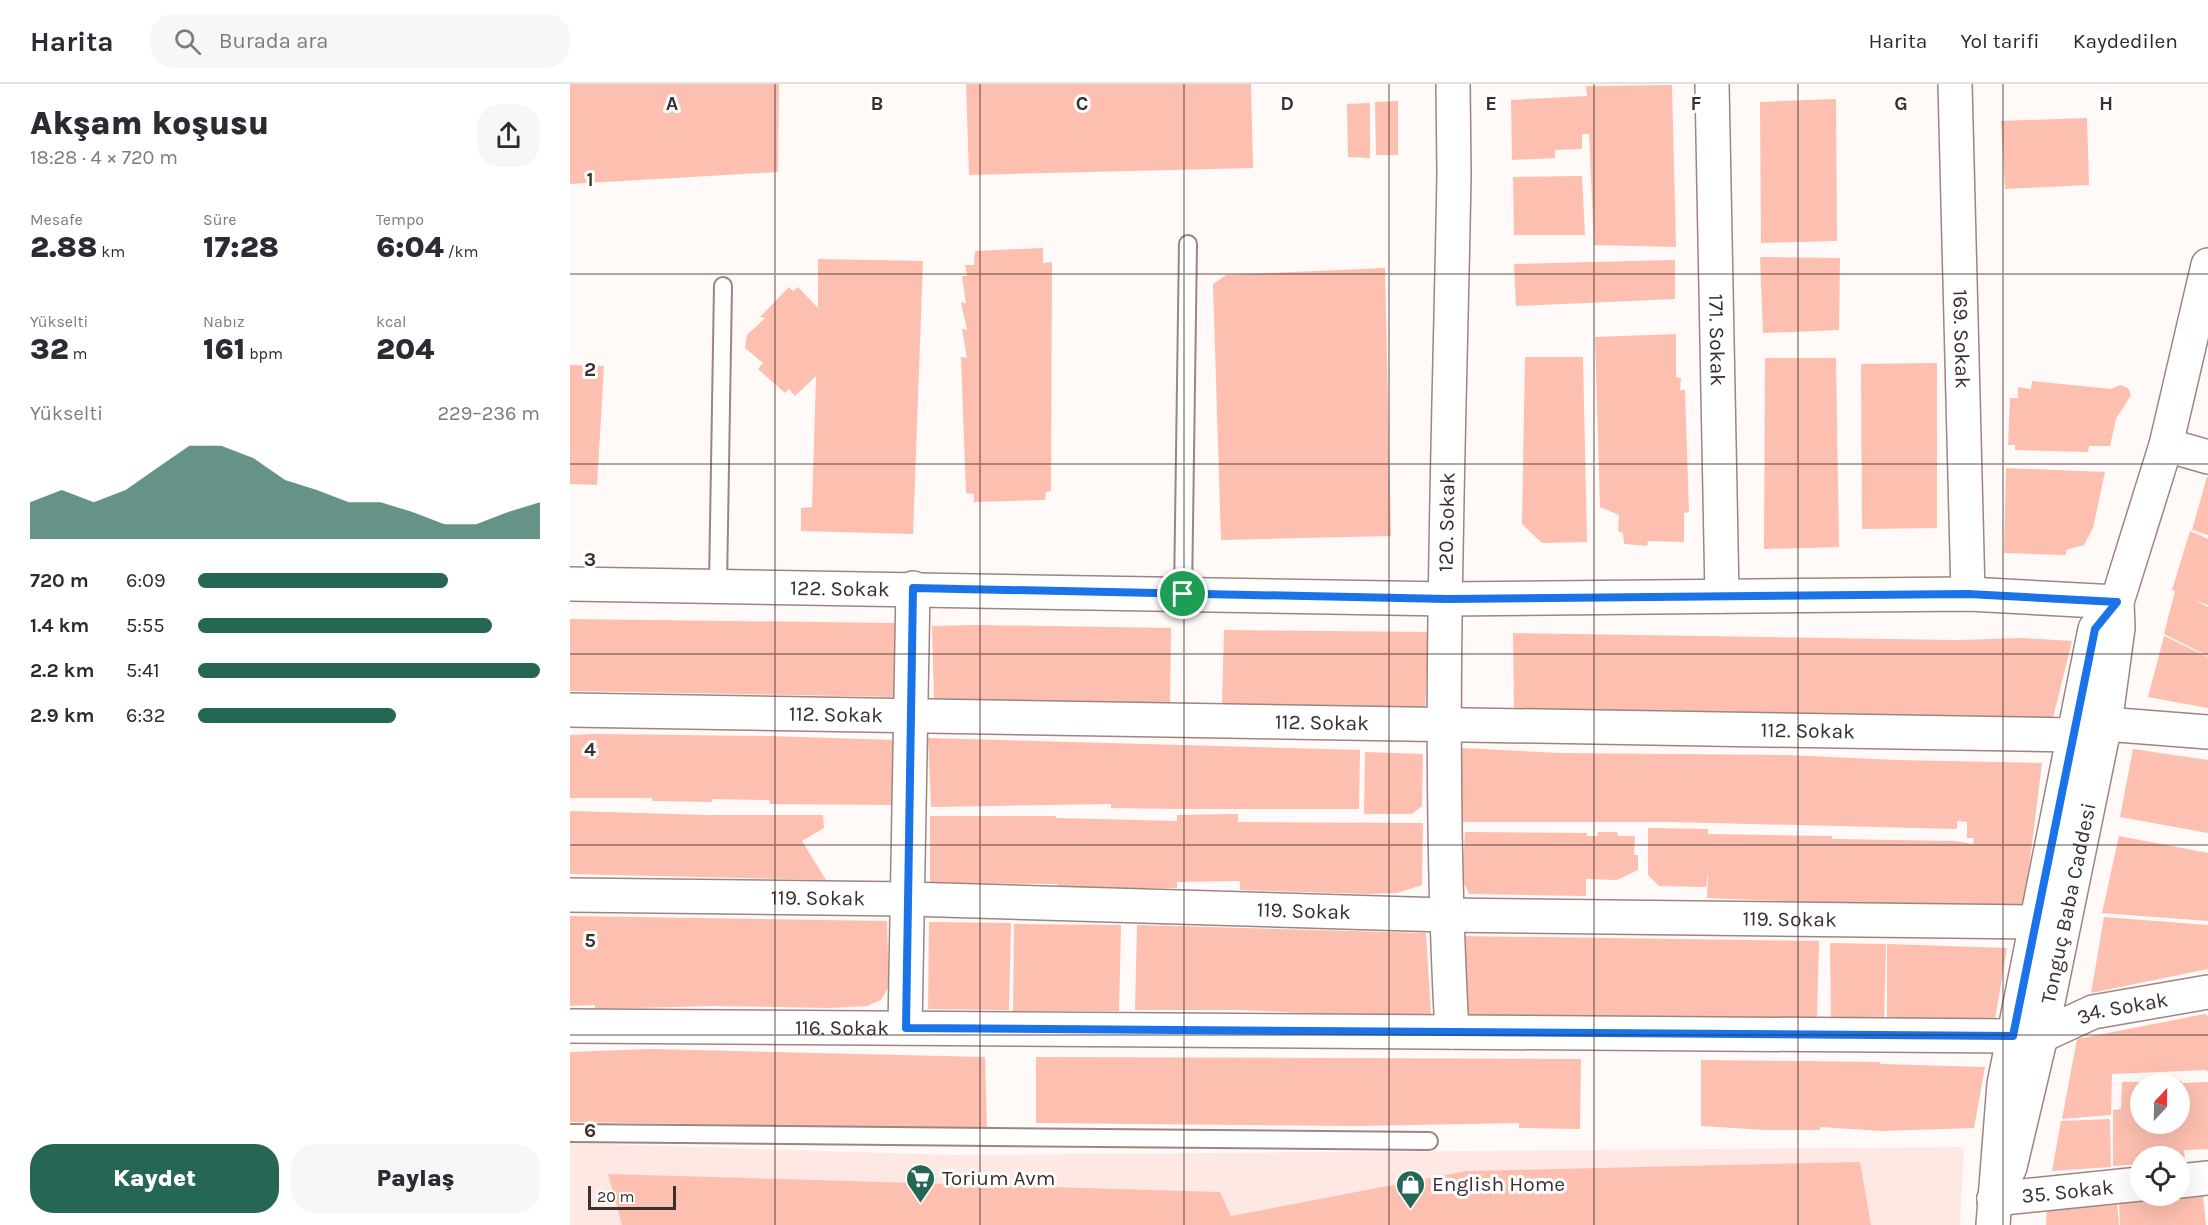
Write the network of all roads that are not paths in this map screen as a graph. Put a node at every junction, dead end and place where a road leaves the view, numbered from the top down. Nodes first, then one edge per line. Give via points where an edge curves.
1 (1453, 84) edge
2 (1712, 84) edge
3 (1954, 84) edge
4 (1188, 244) dead end
5 (2208, 265) edge
6 (723, 286) dead end
7 (2166, 445) junction
8 (2208, 457) edge
9 (570, 584) edge
10 (717, 585) junction
11 (913, 588) junction
12 (1183, 594) junction
13 (1968, 594) junction
14 (1722, 596) junction
15 (1447, 599) junction
16 (2117, 602) junction
17 (570, 710) edge
18 (912, 714) junction
19 (1444, 723) junction
20 (2105, 724) junction
21 (2208, 732) edge
22 (2073, 735) junction
23 (570, 895) edge
24 (908, 898) junction
25 (1445, 915) junction
26 (2036, 922) junction
27 (2208, 992) edge
28 (570, 1026) edge
29 (906, 1028) junction
30 (1452, 1032) junction
31 (2027, 1036) junction
32 (570, 1132) edge
33 (1429, 1141) dead end
34 (2208, 1178) edge
35 (2190, 1179) edge
36 (2130, 1186) edge
37 (1994, 1212) edge

1 - 15 street, 120. Sokak
2 - 14 street, 171. Sokak
3 - 13 street, 169. Sokak
4 - 12 lane
5 - 7 street, Tonguç Baba Caddesi
6 - 10 lane
7 - 8 street
7 - 16 street, Tonguç Baba Caddesi
9 - 10 street, 122. Sokak
10 - 11 street, 122. Sokak
11 - 12 street, 122. Sokak
11 - 18 street
12 - 15 street, 122. Sokak
13 - 14 street, 122. Sokak
13 - 16 street, 122. Sokak
14 - 15 street, 122. Sokak
15 - 19 street, 120. Sokak
16 - 20 street, Tonguç Baba Caddesi via 2118,628
16 - 22 street, Tonguç Baba Caddesi via 2095,629
17 - 18 street, 112. Sokak
18 - 19 street, 112. Sokak
18 - 24 street
19 - 22 street, 112. Sokak
19 - 25 street, 120. Sokak
20 - 21 street
20 - 31 street, Tonguç Baba Caddesi
22 - 26 street, Tonguç Baba Caddesi
23 - 24 street, 119. Sokak
24 - 25 street, 119. Sokak
24 - 29 street
25 - 26 street, 119. Sokak
25 - 30 street, 120. Sokak
26 - 31 street, Tonguç Baba Caddesi
27 - 31 street, 34. Sokak via 2093,1012
28 - 29 street, 116. Sokak
29 - 30 street, 116. Sokak
30 - 31 street, 116. Sokak
31 - 37 street, Tonguç Baba Caddesi via 2004,1084
32 - 33 lane
34 - 35 street
36 - 37 street, 35. Sokak

